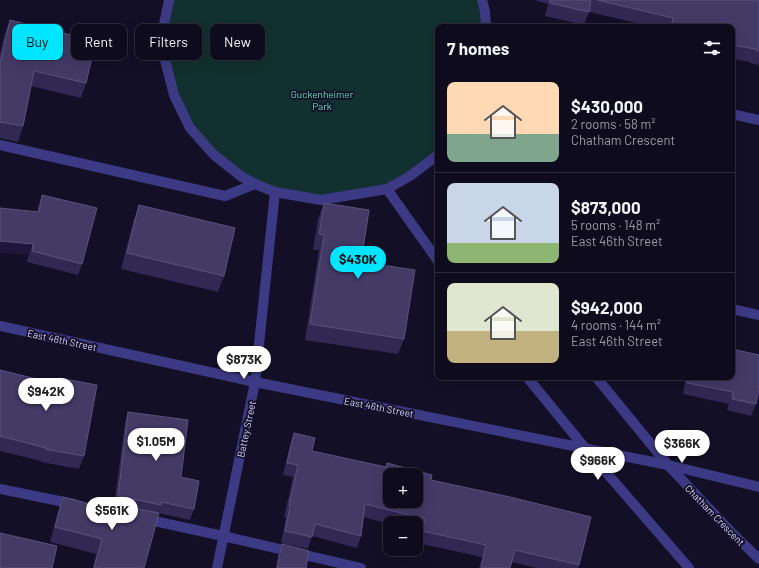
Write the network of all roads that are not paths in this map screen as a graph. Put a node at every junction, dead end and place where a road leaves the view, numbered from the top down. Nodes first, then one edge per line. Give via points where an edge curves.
1 (169, 0) edge
2 (482, 0) edge
3 (486, 24) edge
4 (735, 115) edge
5 (759, 120) edge
6 (0, 145) edge
7 (435, 157) edge
8 (255, 184) junction
9 (387, 189) junction
10 (275, 192) junction
11 (435, 256) edge
12 (735, 310) edge
13 (759, 315) edge
14 (0, 326) edge
15 (529, 380) edge
16 (598, 380) edge
17 (255, 382) junction
18 (585, 448) junction
19 (668, 465) junction
20 (759, 487) edge
21 (0, 489) edge
22 (85, 506) edge
23 (139, 518) edge
24 (223, 536) junction
25 (759, 559) edge
26 (217, 568) edge
27 (360, 568) edge
28 (688, 568) edge

1 - 8 street via 164,24 165,60 174,95 190,128 214,155
2 - 3 street
4 - 5 street
6 - 8 street via 225,196
7 - 9 street
8 - 10 street
9 - 10 street via 321,200
9 - 11 street
10 - 17 street, Battey Street
12 - 13 street
14 - 17 street, East 46th Street
15 - 18 street
16 - 19 street, Chatham Crescent
17 - 18 street, East 46th Street
17 - 24 street, Battey Street
18 - 19 street, East 46th Street
18 - 28 street
19 - 20 street, East 46th Street
19 - 25 street, Chatham Crescent
21 - 22 street
23 - 24 street
24 - 26 street, Battey Street
24 - 27 street

